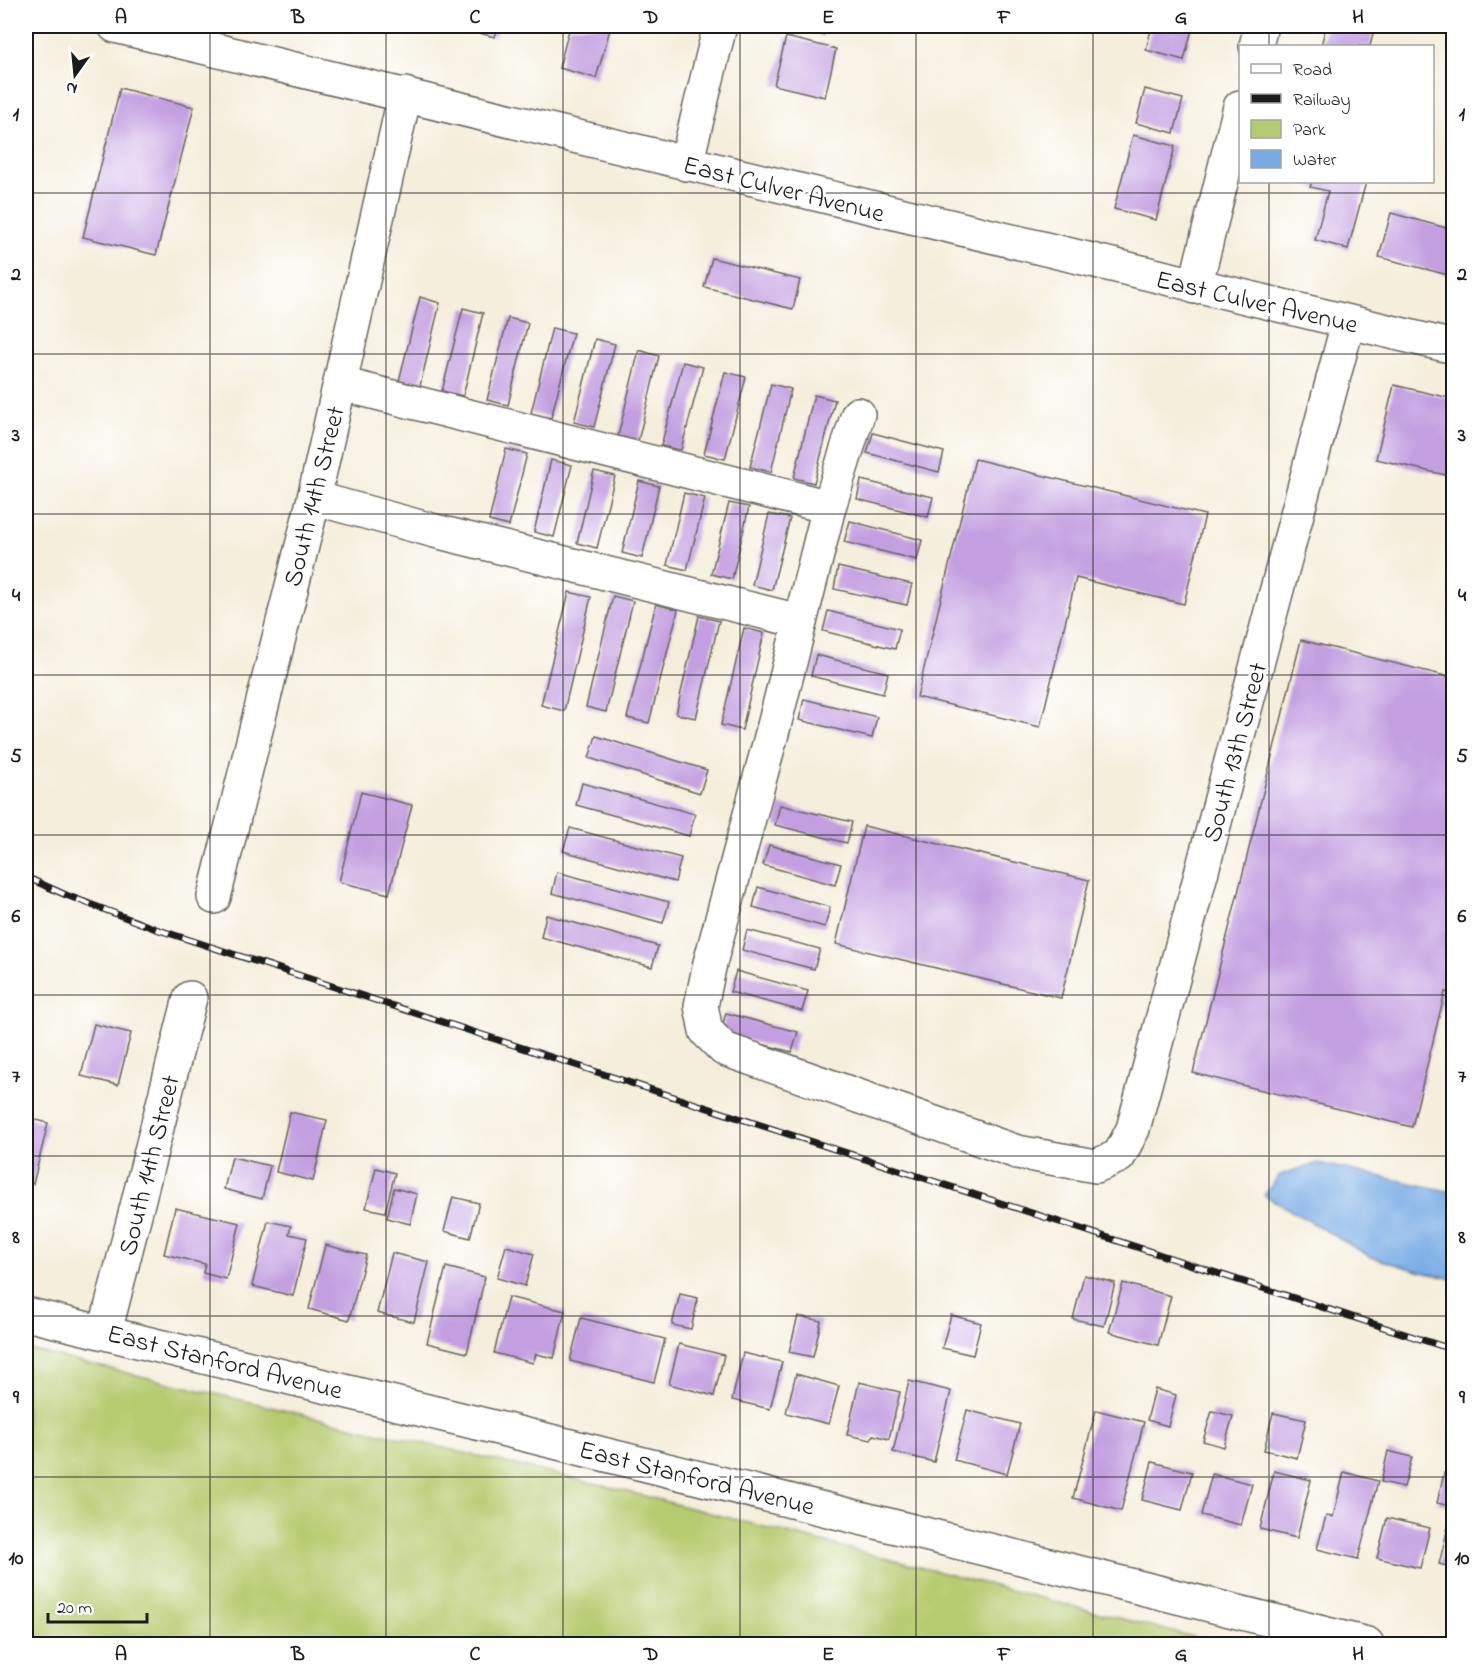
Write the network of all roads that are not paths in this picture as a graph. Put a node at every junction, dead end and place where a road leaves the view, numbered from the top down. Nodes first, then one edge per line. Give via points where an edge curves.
1 (115, 26) edge
2 (720, 26) edge
3 (1261, 26) edge
4 (166, 31) edge
5 (1256, 45) edge
6 (405, 94) junction
7 (1239, 111) edge
8 (686, 164) junction
9 (1195, 287) junction
10 (1348, 322) junction
11 (1454, 347) edge
12 (341, 384) junction
13 (858, 414) dead end
14 (314, 498) junction
15 (829, 507) junction
16 (799, 621) junction
17 (214, 897) dead end
18 (190, 998) dead end
19 (26, 1314) edge
20 (105, 1332) junction
21 (1367, 1644) edge

1 - 4 street, East Culver Avenue
2 - 8 street
3 - 5 street
4 - 6 street, East Culver Avenue
6 - 8 street, East Culver Avenue
6 - 12 street, South 14th Street
7 - 9 street
8 - 9 street, East Culver Avenue
9 - 10 street, East Culver Avenue
10 - 11 street, East Culver Avenue
10 - 16 street, South 13th Street via 1133,1129 1119,1156 1096,1166 1017,1152 724,1049 706,1031 701,1005 710,963
12 - 14 street, South 14th Street
12 - 15 street
13 - 15 street
14 - 16 street
14 - 17 street, South 14th Street
15 - 16 street
18 - 20 street, South 14th Street
19 - 20 street, East Stanford Avenue
20 - 21 street, East Stanford Avenue

